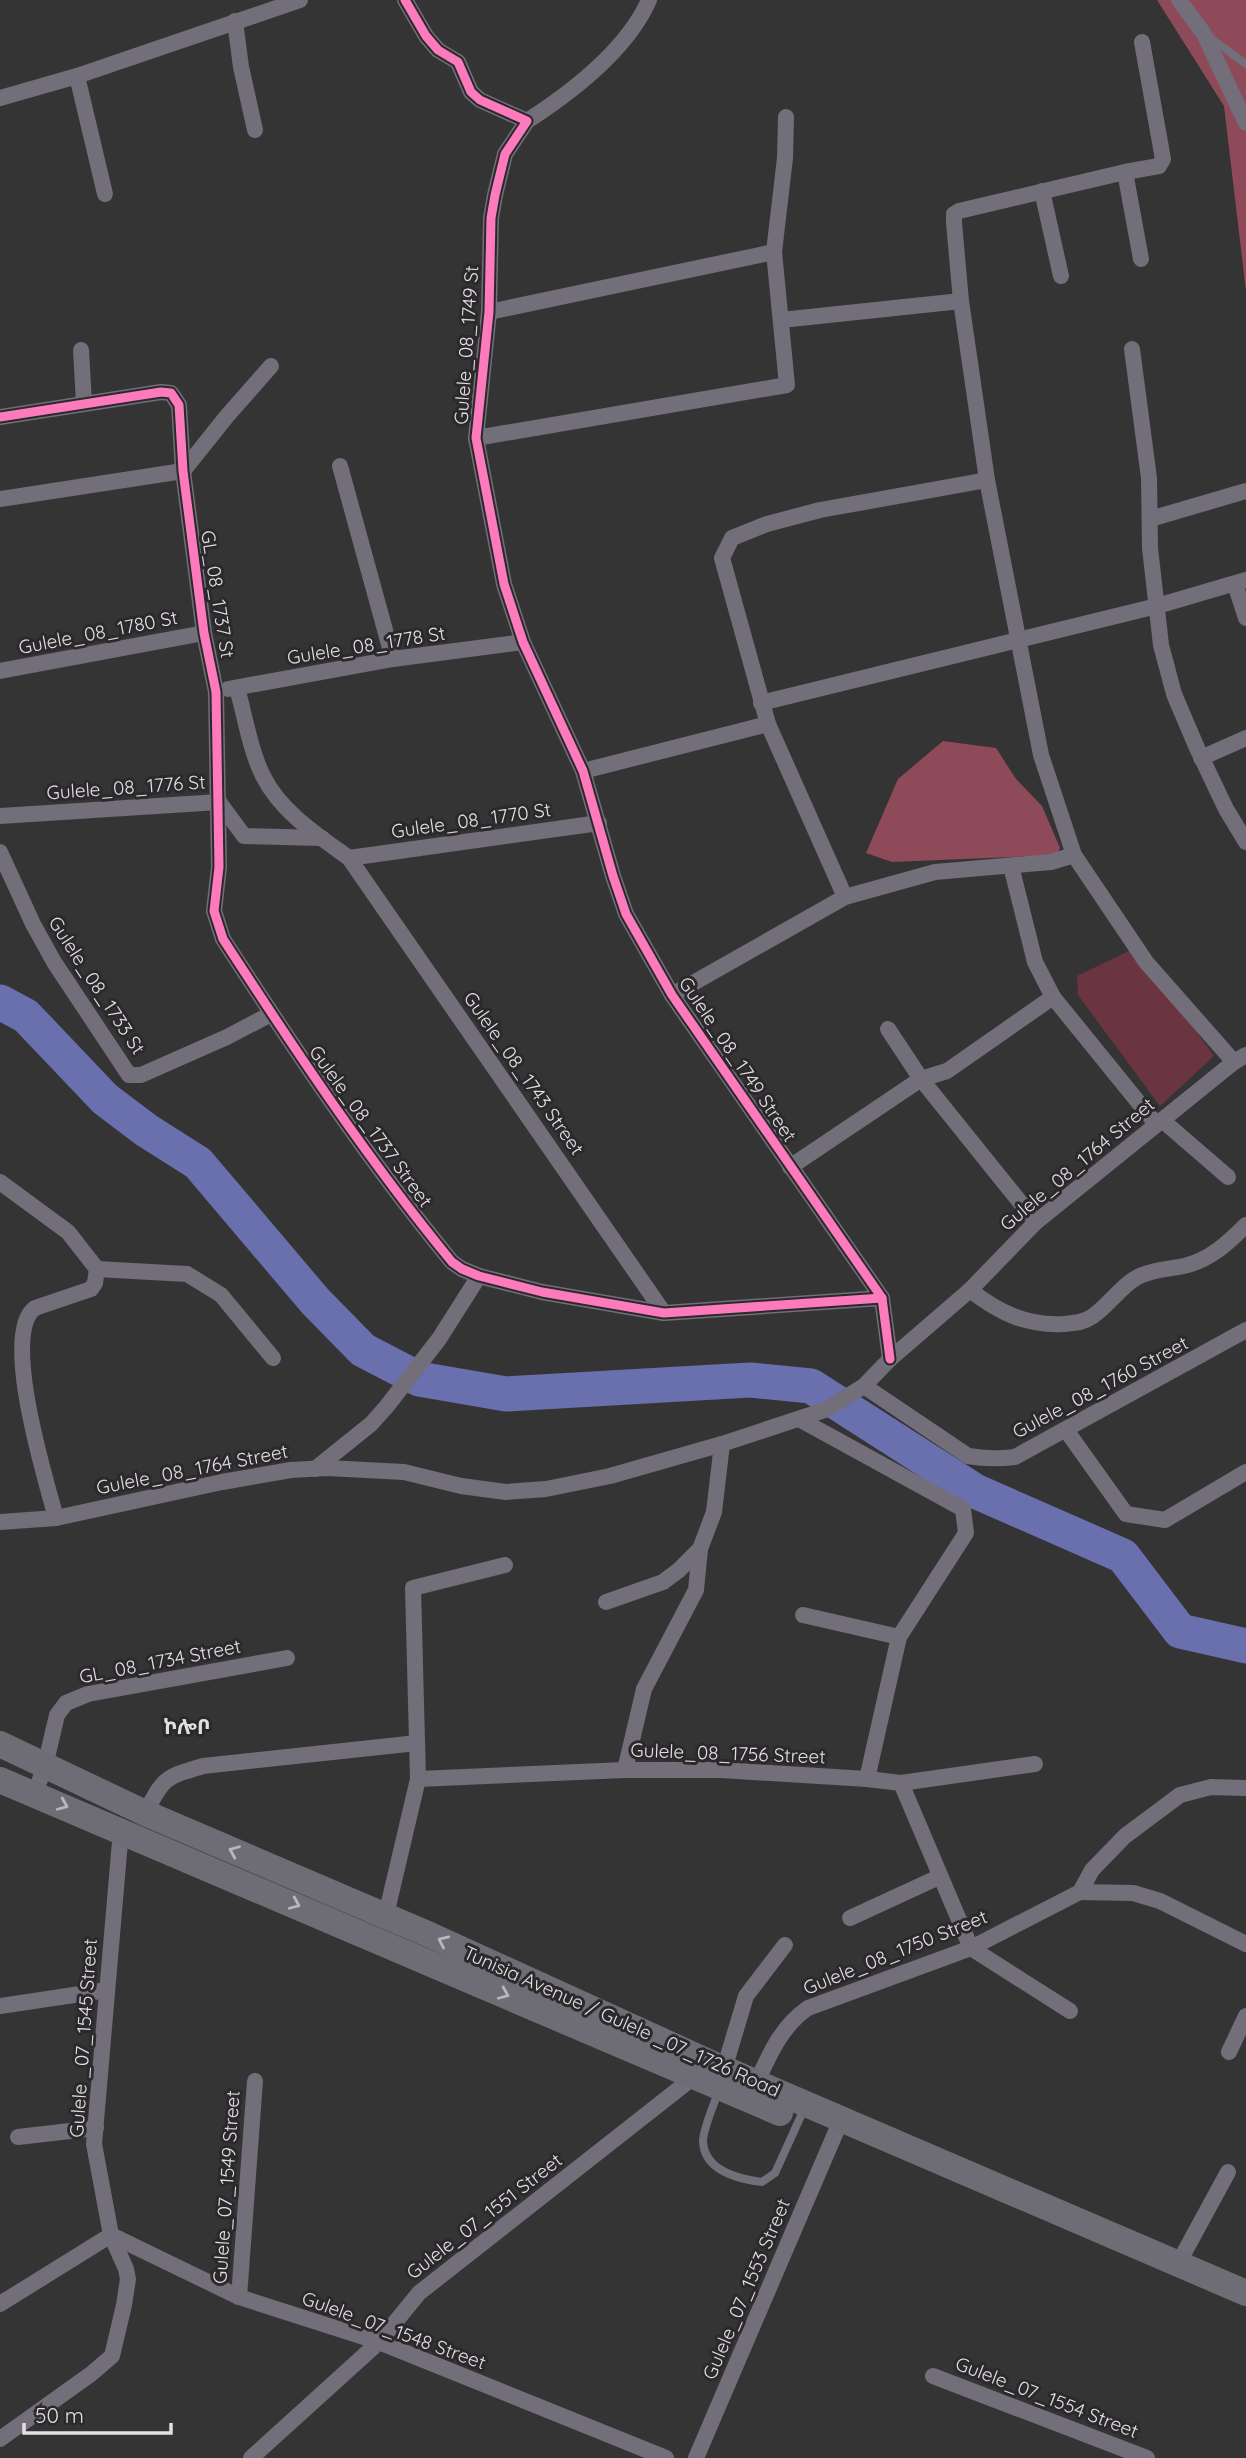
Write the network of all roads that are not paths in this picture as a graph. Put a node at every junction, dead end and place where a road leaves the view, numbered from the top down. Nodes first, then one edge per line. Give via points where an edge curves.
1 (300, 0) edge
2 (649, 0) edge
3 (1179, 0) edge
4 (411, 2) edge
5 (235, 21) junction
6 (1204, 34) junction
7 (1142, 42) dead end
8 (1246, 64) edge
9 (78, 76) junction
10 (0, 98) edge
11 (786, 117) dead end
12 (527, 121) junction
13 (1246, 123) edge
14 (254, 130) dead end
15 (1125, 172) junction
16 (1042, 191) junction
17 (105, 194) dead end
18 (774, 252) junction
19 (1141, 259) dead end
20 (1061, 275) dead end
21 (961, 301) junction
22 (489, 312) junction
23 (781, 320) junction
24 (1132, 349) dead end
25 (81, 350) dead end
26 (271, 366) dead end
27 (84, 403) junction
28 (0, 417) edge
29 (476, 438) junction
30 (340, 466) dead end
31 (183, 471) junction
32 (987, 480) junction
33 (1246, 491) edge
34 (0, 499) edge
35 (1150, 519) junction
36 (1241, 582) edge
37 (1157, 606) junction
38 (1246, 618) edge
39 (204, 633) junction
40 (1017, 639) junction
41 (523, 642) junction
42 (393, 659) junction
43 (0, 671) edge
44 (237, 688) junction
45 (216, 692) junction
46 (761, 703) junction
47 (768, 724) junction
48 (1246, 738) edge
49 (1201, 758) junction
50 (583, 771) junction
51 (219, 802) junction
52 (0, 816) edge
53 (598, 824) junction
54 (321, 838) junction
55 (1246, 842) edge
56 (0, 852) edge
57 (1074, 855) junction
58 (349, 858) junction
59 (1011, 866) junction
60 (845, 897) junction
61 (672, 995) junction
62 (1053, 997) junction
63 (271, 1014) junction
64 (888, 1029) dead end
65 (1240, 1058) edge
66 (921, 1079) junction
67 (1159, 1122) junction
68 (790, 1167) junction
69 (1228, 1177) dead end
70 (0, 1182) edge
71 (1036, 1222) junction
72 (1246, 1225) edge
73 (97, 1269) junction
74 (480, 1276) junction
75 (970, 1290) junction
76 (882, 1298) junction
77 (664, 1312) junction
78 (1246, 1330) edge
79 (273, 1358) dead end
80 (890, 1359) junction
81 (864, 1386) junction
82 (799, 1419) junction
83 (1066, 1430) junction
84 (722, 1444) junction
85 (315, 1469) junction
86 (1246, 1472) edge
87 (56, 1518) junction
88 (1, 1520) edge
89 (700, 1549) junction
90 (505, 1565) dead end
91 (606, 1602) dead end
92 (803, 1615) dead end
93 (899, 1637) junction
94 (288, 1658) dead end
95 (417, 1743) junction
96 (0, 1744) edge
97 (1035, 1764) dead end
98 (45, 1766) junction
99 (625, 1770) junction
100 (418, 1779) junction
101 (867, 1779) junction
102 (0, 1780) edge
103 (901, 1783) junction
104 (1246, 1788) edge
105 (35, 1793) junction
106 (145, 1813) junction
107 (121, 1829) junction
108 (939, 1877) junction
109 (1080, 1892) junction
110 (386, 1915) junction
111 (850, 1918) dead end
112 (1246, 1944) edge
113 (785, 1945) dead end
114 (971, 1948) junction
115 (107, 1990) junction
116 (0, 2006) edge
117 (1070, 2011) dead end
118 (1246, 2016) edge
119 (1229, 2052) dead end
120 (712, 2074) junction
121 (255, 2081) dead end
122 (753, 2091) junction
123 (803, 2113) junction
124 (96, 2128) junction
125 (837, 2128) junction
126 (18, 2137) dead end
127 (1228, 2172) dead end
128 (111, 2235) junction
129 (1178, 2264) junction
130 (1246, 2293) edge
131 (239, 2297) junction
132 (0, 2304) edge
133 (1246, 2313) edge
134 (379, 2342) junction
135 (933, 2376) dead end
136 (0, 2439) edge
137 (251, 2458) edge
138 (666, 2458) edge
139 (696, 2458) edge
140 (1147, 2458) edge

1 - 5 street
2 - 12 street via 615,50
3 - 6 street
4 - 12 street via 426,36 458,62 471,92
5 - 9 street
5 - 14 street
6 - 8 lane
6 - 13 street
7 - 15 street via 1163,159 1160,166
9 - 10 street
9 - 17 street
11 - 18 street
12 - 22 street, Gulele_08_1749 St via 498,174 491,218
15 - 16 street
15 - 19 street
16 - 20 street
16 - 21 street via 954,214
18 - 22 street
18 - 23 street
21 - 23 street
21 - 32 street
22 - 29 street, Gulele_08_1749 St
23 - 29 street via 787,385
24 - 35 street
25 - 27 street
26 - 31 street
27 - 28 street
27 - 31 street, GL_08_1737 St via 171,393 179,405
29 - 41 street, Gulele_08_1749 St via 504,584
30 - 42 street
31 - 34 street
31 - 39 street, GL_08_1737 St
32 - 40 street
32 - 46 street via 820,510 732,538 722,558
33 - 35 street
35 - 37 street
36 - 37 street
36 - 38 street
37 - 40 street
37 - 49 street via 1174,694
39 - 43 street, Gulele_08_1780 St
39 - 45 street, GL_08_1737 St
40 - 46 street
40 - 57 street via 1041,755
41 - 42 street, Gulele_08_1778 St
41 - 50 street, Gulele_08_1749 St
42 - 44 street, Gulele_08_1778 St
44 - 45 street, Gulele_08_1778 St
44 - 54 street, Gulele_08_1743 Street via 262,775 282,804
45 - 51 street, GL_08_1737 St
46 - 47 street
47 - 50 street
47 - 60 street
48 - 49 street
49 - 55 street
50 - 53 street, Gulele_08_1749 St
51 - 52 street, Gulele_08_1776 St
51 - 54 street, Gulele_08_1776 St via 244,836
51 - 63 street, Gulele_08_1737 Street via 214,911 223,939
53 - 58 street, Gulele_08_1770 St
53 - 61 street, Gulele_08_1749 Street via 626,914
54 - 58 street, Gulele_08_1743 Street
56 - 63 street, Gulele_08_1733 St via 54,962 129,1075 141,1075
57 - 59 street
57 - 65 street via 1146,962
58 - 77 street, Gulele_08_1743 Street
59 - 60 street via 935,872
59 - 62 street via 1035,962
60 - 61 street
61 - 68 street, Gulele_08_1749 Street
62 - 66 street via 947,1071
62 - 67 street
63 - 74 street, Gulele_08_1737 Street via 397,1195 452,1262
64 - 66 street
65 - 67 street, Gulele_08_1764 Street
66 - 68 street
66 - 71 street
67 - 69 street
67 - 71 street, Gulele_08_1764 Street
68 - 76 street, Gulele_08_1749 Street
70 - 73 street via 68,1232
71 - 75 street, Gulele_08_1764 Street
72 - 75 street via 1209,1257 1138,1276 1083,1322 1043,1325 1025,1320 993,1308
73 - 79 street via 187,1274 221,1295
73 - 87 street via 91,1289 30,1312 24,1321 20,1361
74 - 77 street, Gulele_08_1737 Street via 542,1292
74 - 85 street via 387,1406
75 - 80 street, Gulele_08_1764 Street
76 - 77 street, Gulele_08_1737 Street
76 - 80 street
78 - 83 street, Gulele_08_1760 Street
80 - 81 street, Gulele_08_1764 Street
81 - 82 street, Gulele_08_1764 Street
81 - 83 street, Gulele_08_1760 Street via 968,1456 987,1460 1015,1457
82 - 84 street, Gulele_08_1764 Street
82 - 93 street via 963,1508 966,1533
83 - 86 street via 1126,1514 1165,1520
84 - 85 street, Gulele_08_1764 Street via 578,1484 506,1492 404,1472
84 - 89 street via 713,1512
85 - 87 street, Gulele_08_1764 Street via 222,1482
87 - 88 street, Gulele_08_1764 Street
89 - 91 street via 663,1582
89 - 99 street via 696,1590 644,1689
90 - 95 street via 413,1588
92 - 93 street
93 - 101 street
94 - 98 street, GL_08_1734 Street via 76,1698 57,1715
95 - 100 street
95 - 106 street via 203,1766 162,1782
96 - 98 highway, Tunisia Avenue / Gulele _07_1726 Road
97 - 103 street, Gulele_08_1756 Street
98 - 105 street, GL_08_1734 Street
98 - 106 highway, Tunisia Avenue / Gulele _07_1726 Road
99 - 100 street, Gulele_08_1756 Street
99 - 101 street, Gulele_08_1756 Street via 720,1770
100 - 110 street
101 - 103 street, Gulele_08_1756 Street
102 - 105 highway, Tunisia Avenue / Gulele _07_1726 Road
103 - 108 street
104 - 109 street, Gulele_08_1750 Street via 1212,1787 1180,1795 1125,1836 1092,1870
105 -> 107 highway, Tunisia Avenue / Gulele _07_1726 Road
110 -> 106 highway, Tunisia Avenue / Gulele _07_1726 Road
107 - 115 street, Gulele _07_1545 Street
107 -> 120 highway, Tunisia Avenue / Gulele _07_1726 Road
108 - 111 street
108 - 114 street
109 - 112 street via 1133,1893 1160,1901
109 - 114 street, Gulele_08_1750 Street
120 -> 110 highway, Tunisia Avenue / Gulele _07_1726 Road
113 - 120 street via 746,1996
114 - 117 street
114 - 122 street, Gulele_08_1750 Street via 808,2008 792,2019 775,2044
115 - 116 street
115 - 124 street, Gulele _07_1545 Street
118 - 119 street
120 - 122 highway, Tunisia Avenue / Gulele _07_1726 Road
120 - 123 lane via 703,2141 708,2160 743,2180 762,2182 775,2173
120 - 134 street, Gulele_07_1551 Street via 419,2293
121 - 131 street, Gulele_07_1549 Street
122 - 123 highway, Tunisia Avenue / Gulele _07_1726 Road
123 - 125 highway, Tunisia Avenue / Gulele _07_1726 Road
124 - 126 street
124 - 128 street, Gulele _07_1545 Street via 94,2144
125 - 129 highway, Tunisia Avenue / Gulele _07_1726 Road
125 - 133 highway, Tunisia Avenue / Gulele _07_1726 Road
125 - 139 street, Gulele_07_1553 Street
127 - 129 street
128 - 131 street, Gulele_07_1548 Street
128 - 132 street
128 - 136 street, Gulele _07_1545 Street via 128,2279 111,2356
129 - 130 highway, Tunisia Avenue / Gulele _07_1726 Road
131 - 134 street, Gulele_07_1548 Street
134 - 137 street, Gulele_07_1551 Street
134 - 138 street, Gulele_07_1548 Street
135 - 140 street, Gulele_07_1554 Street

